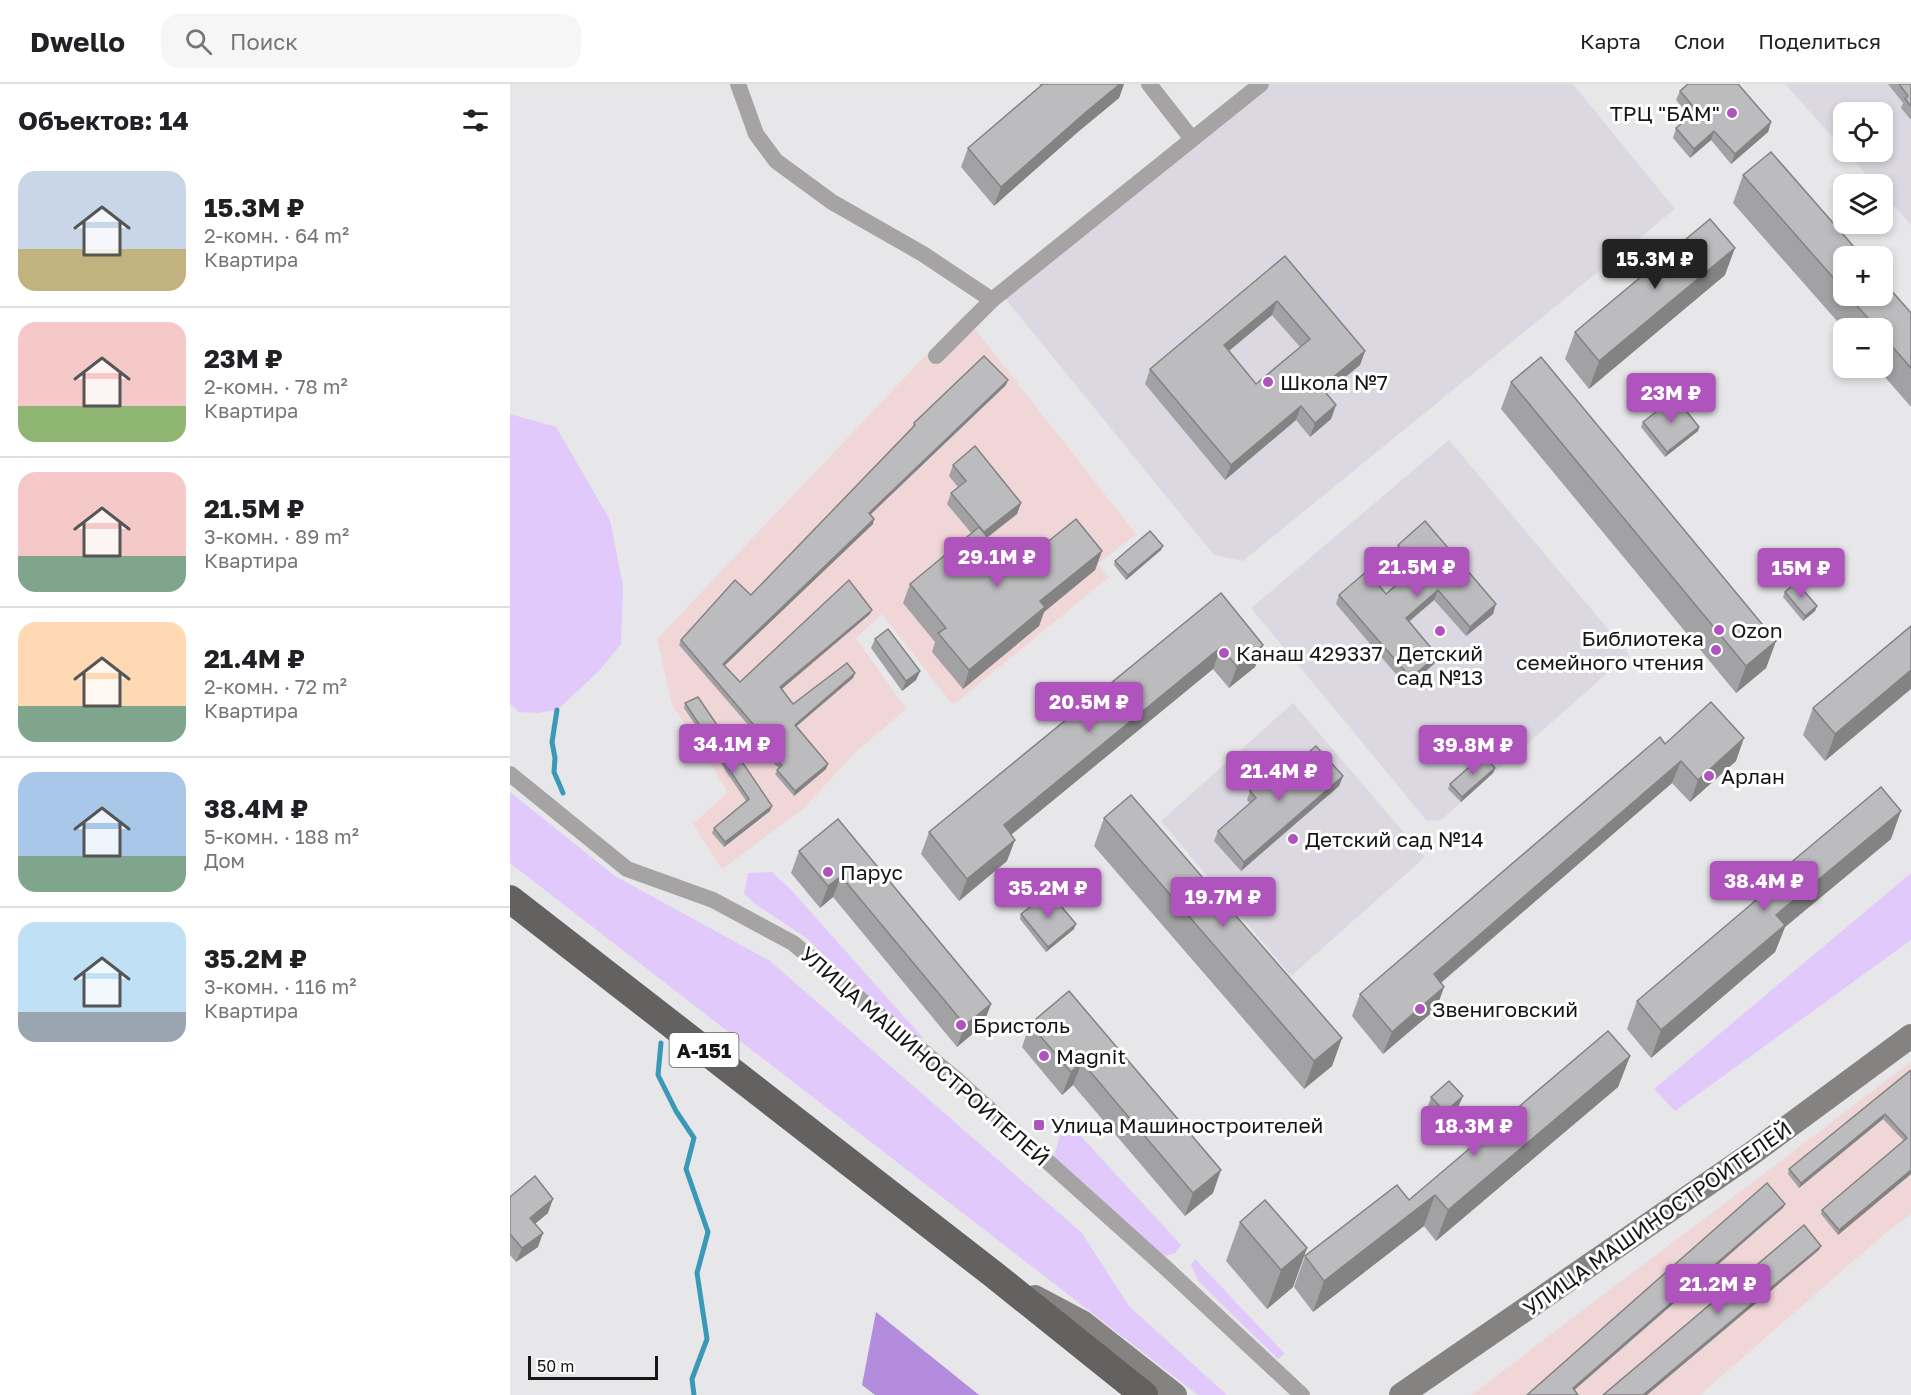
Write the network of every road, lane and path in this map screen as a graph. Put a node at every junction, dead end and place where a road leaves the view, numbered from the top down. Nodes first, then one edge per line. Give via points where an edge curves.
1 (738, 84) edge
2 (1149, 84) edge
3 (1261, 84) edge
4 (1192, 140) junction
5 (992, 300) junction
6 (936, 356) dead end
7 (510, 774) edge
8 (510, 899) edge
9 (1911, 1036) edge
10 (993, 1274) junction
11 (1144, 1395) edge
12 (1175, 1395) edge
13 (1302, 1395) edge
14 (1401, 1395) edge

1 - 5 street via 756,134 776,161 832,202 923,254
2 - 4 street
3 - 4 street
4 - 5 street
5 - 6 street
7 - 13 street, УЛИЦА МАШИНОСТРОИТЕЛЕЙ via 627,869 713,900 793,943 957,1080
8 - 10 highway, А-151
9 - 14 main road, УЛИЦА МАШИНОСТРОИТЕЛЕЙ via 1751,1154
10 - 11 highway, А-151
10 - 12 main road via 1082,1322

